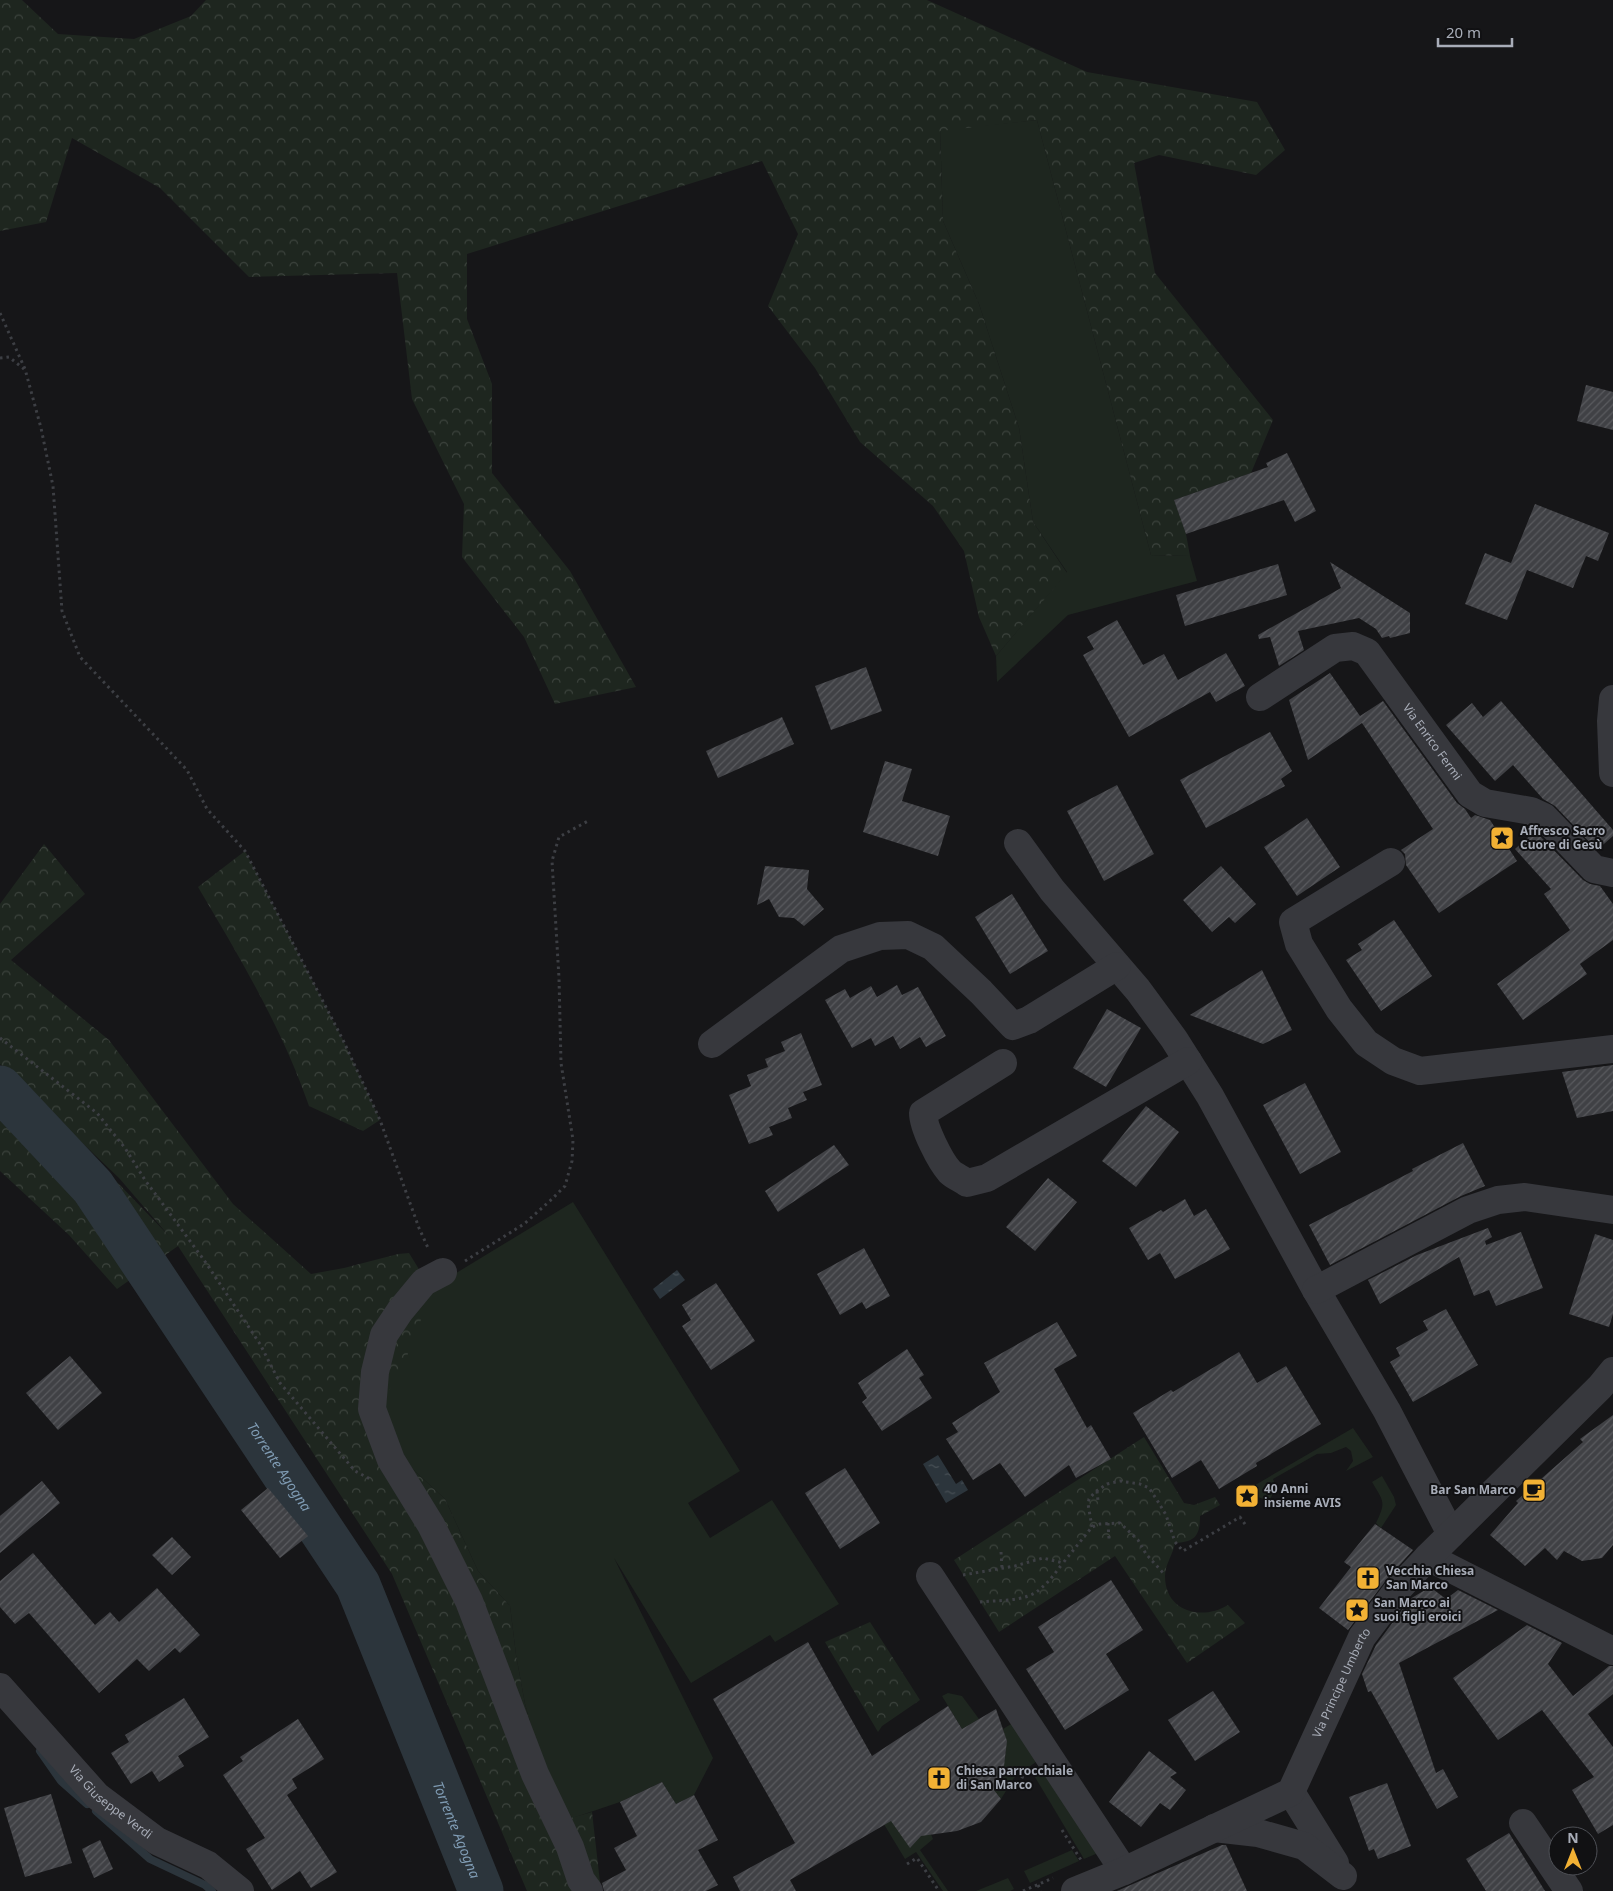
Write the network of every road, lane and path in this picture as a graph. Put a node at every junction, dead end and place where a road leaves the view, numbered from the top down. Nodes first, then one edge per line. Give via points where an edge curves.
1 (0, 314) edge
2 (0, 358) edge
3 (25, 369) junction
4 (1260, 697) dead end
5 (1612, 714) edge
6 (1613, 773) edge
7 (588, 821) dead end
8 (1018, 843) dead end
9 (1391, 862) dead end
10 (1613, 873) edge
11 (1117, 966) junction
12 (0, 1038) edge
13 (712, 1044) dead end
14 (1613, 1049) edge
15 (1188, 1061) junction
16 (1003, 1064) dead end
17 (1613, 1210) edge
18 (443, 1272) junction
19 (1316, 1290) junction
20 (1613, 1371) edge
21 (378, 1484) dead end
22 (1097, 1491) junction
23 (1098, 1501) dead end
24 (1108, 1523) junction
25 (1092, 1527) junction
26 (1247, 1527) dead end
27 (1451, 1534) junction
28 (1109, 1539) dead end
29 (1002, 1552) dead end
30 (1428, 1557) junction
31 (1063, 1563) junction
32 (1002, 1568) junction
33 (963, 1575) dead end
34 (930, 1576) dead end
35 (1165, 1576) dead end
36 (980, 1602) dead end
37 (1613, 1652) edge
38 (0, 1687) edge
39 (1291, 1792) junction
40 (1523, 1824) dead end
41 (1214, 1828) junction
42 (1062, 1830) dead end
43 (907, 1864) dead end
44 (1084, 1865) dead end
45 (1124, 1871) junction
46 (1348, 1883) edge
47 (1038, 1885) dead end
48 (240, 1891) edge
49 (589, 1891) edge
50 (939, 1891) edge
51 (1042, 1891) edge
52 (1075, 1891) edge
53 (1569, 1891) edge

1 - 3 path
2 - 3 path via 9,357
3 - 18 path via 54,486 62,610 80,657 187,770 208,809 244,851 343,1040 380,1120 419,1228 436,1266
4 - 10 street, Via Enrico Fermi via 1335,648 1353,646 1367,652 1470,794 1485,803 1531,811 1544,817 1594,869
5 - 6 street
7 - 18 path via 559,837 552,861 560,978 561,1063 573,1140 572,1161 565,1186 524,1224
8 - 11 street via 1052,890
9 - 14 street via 1293,922 1299,944 1339,1008 1366,1043 1393,1061 1420,1070
11 - 13 street via 1029,1020 1013,1026 933,947 908,935 880,936 841,949
11 - 15 street
12 - 21 path via 97,1114 204,1260 260,1344 280,1382 355,1471
15 - 16 street via 987,1178 967,1183 950,1172 930,1138 923,1113
15 - 19 street
17 - 19 street via 1525,1197 1498,1200 1468,1210
18 - 49 street via 424,1282 384,1335 375,1372 372,1409 391,1460 431,1525 468,1601 535,1774 570,1847 581,1880
19 - 27 street via 1387,1411
20 - 27 street, Via Principe Umberto via 1600,1388
22 - 23 path
22 - 25 path via 1088,1504
22 - 26 path via 1106,1484 1120,1481 1149,1488 1166,1515 1174,1542 1183,1551 1240,1517
24 - 25 path
24 - 28 path
24 - 35 path via 1120,1523 1138,1540
25 - 31 path
27 - 30 street, Via Principe Umberto
29 - 32 path
30 - 37 street
30 - 39 street, Via Principe Umberto via 1399,1588 1362,1637
31 - 32 path via 1043,1558
31 - 36 path via 1039,1591 1030,1596
32 - 33 path
34 - 45 street
38 - 48 street, Via Giuseppe Verdi via 97,1796 157,1841 208,1865
39 - 41 street
39 - 46 street
40 - 53 street
41 - 45 street
41 - 46 street via 1258,1833 1304,1846
42 - 44 path
43 - 50 path via 917,1858
45 - 52 street
47 - 51 path

